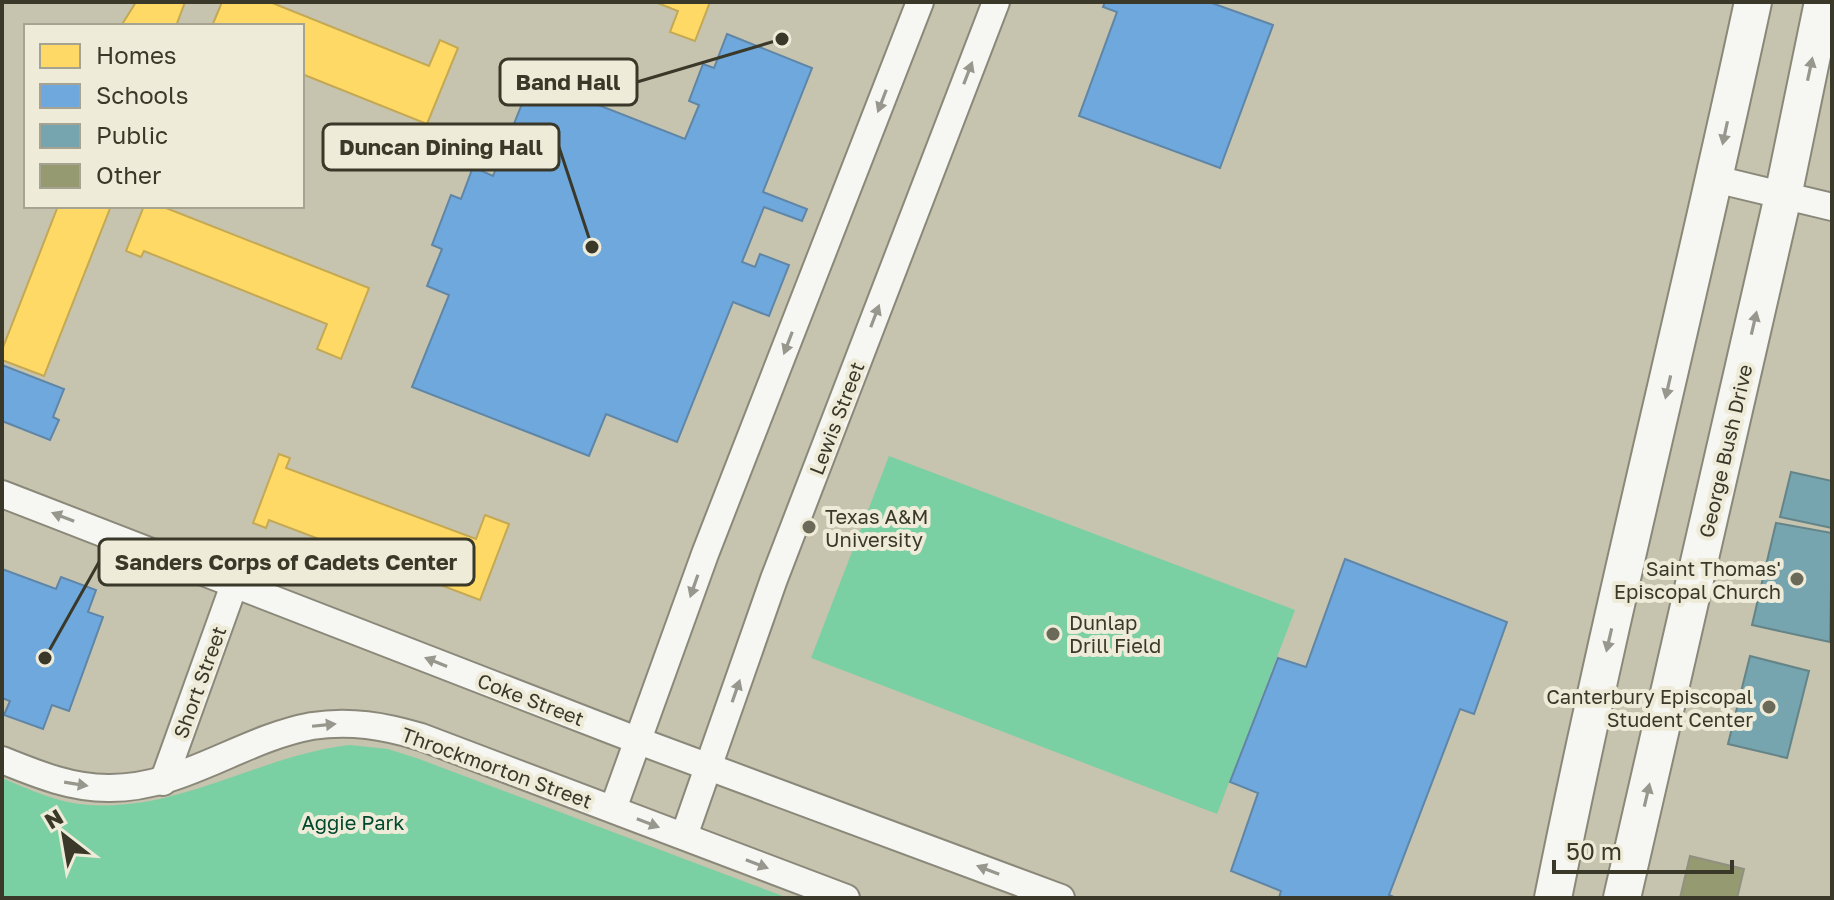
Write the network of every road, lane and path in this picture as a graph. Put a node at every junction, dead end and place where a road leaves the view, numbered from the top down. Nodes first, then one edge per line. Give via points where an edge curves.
1 (920, 2) edge
2 (996, 2) edge
3 (1753, 2) edge
4 (1823, 2) edge
5 (1715, 179) junction
6 (1783, 196) junction
7 (1832, 207) edge
8 (2, 494) edge
9 (235, 582) junction
10 (639, 741) junction
11 (2, 760) edge
12 (711, 765) junction
13 (163, 782) junction
14 (613, 809) junction
15 (684, 836) junction
16 (846, 898) edge
17 (1060, 898) edge
18 (1553, 898) edge
19 (1622, 898) edge

1 -> 10 street via 705,554
12 -> 2 street, Lewis Street via 774,579
3 -> 5 main road
6 -> 4 main road, George Bush Drive
5 - 6 street
5 -> 18 main road
6 - 7 street
19 -> 6 main road, George Bush Drive
9 -> 8 street, Coke Street
10 -> 9 street, Coke Street
9 - 13 street, Short Street
10 - 12 street, Coke Street
10 - 14 street
11 -> 13 street, Throckmorton Street via 67,784 107,789
12 - 15 street, Lewis Street
17 -> 12 street, Coke Street
13 -> 14 street, Throckmorton Street via 294,731 359,724 421,737
14 -> 15 street, Throckmorton Street
15 -> 16 street, Throckmorton Street

